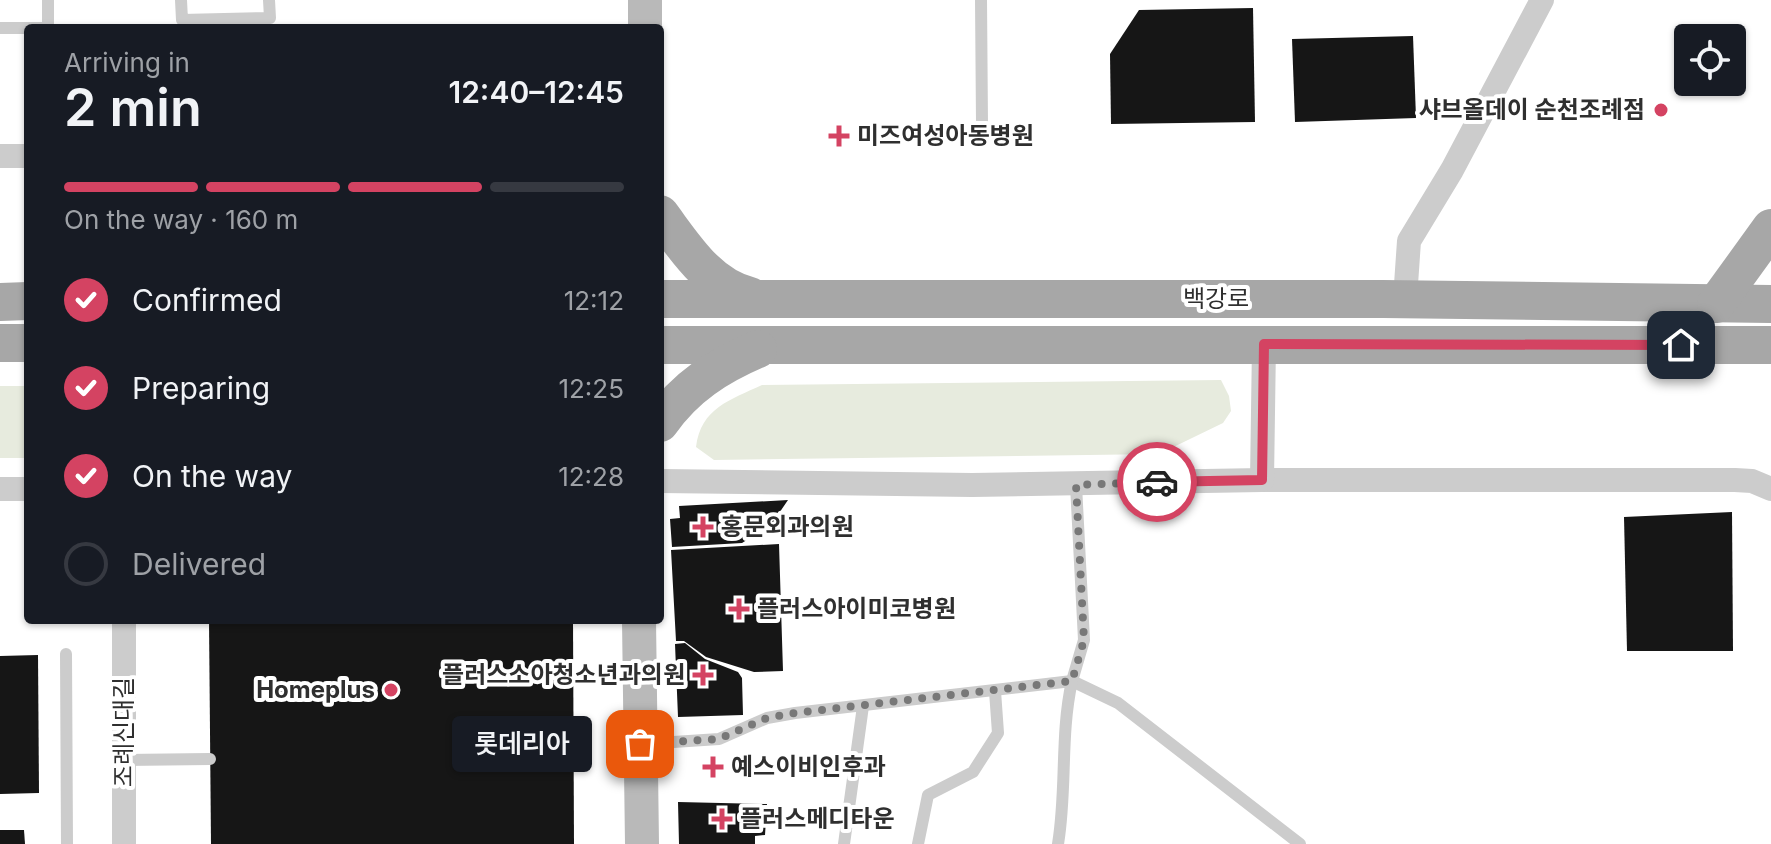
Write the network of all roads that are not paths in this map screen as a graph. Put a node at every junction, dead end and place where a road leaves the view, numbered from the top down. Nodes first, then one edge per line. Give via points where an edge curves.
1 (48, 0) edge
2 (181, 0) edge
3 (269, 0) edge
4 (645, 0) edge
5 (981, 0) edge
6 (1542, 0) edge
7 (48, 24) edge
8 (645, 24) edge
9 (0, 28) edge
10 (24, 28) edge
11 (982, 123) dead end
12 (0, 156) edge
13 (24, 156) edge
14 (664, 219) edge
15 (1771, 228) edge
16 (664, 299) edge
17 (760, 299) junction
18 (1405, 299) junction
19 (24, 301) edge
20 (0, 302) edge
21 (1716, 304) junction
22 (1771, 304) edge
23 (0, 343) edge
24 (24, 343) edge
25 (1264, 344) junction
26 (664, 345) edge
27 (769, 345) junction
28 (1771, 345) edge
29 (664, 417) edge
30 (1262, 480) junction
31 (664, 481) edge
32 (1076, 485) junction
33 (0, 489) edge
34 (24, 489) edge
35 (1771, 489) edge
36 (124, 624) edge
37 (639, 624) edge
38 (66, 654) dead end
39 (1072, 681) junction
40 (995, 691) junction
41 (863, 706) junction
42 (640, 744) junction
43 (210, 759) dead end
44 (124, 760) junction
45 (67, 844) edge
46 (124, 844) edge
47 (642, 844) edge
48 (844, 844) edge
49 (918, 844) edge
50 (1058, 844) edge
51 (1300, 844) edge

1 - 7 lane
2 - 3 lane via 182,20 270,18
4 - 8 street
5 - 11 lane
6 - 18 street via 1409,241
9 - 10 lane
12 - 13 street
14 - 17 main road via 719,283
15 - 21 main road
16 - 17 main road, 백강로
17 - 18 main road, 백강로
18 - 21 main road, 백강로
19 - 20 main road
21 - 22 main road, 백강로
23 - 24 main road
25 - 27 main road, 백강로
25 - 28 main road, 백강로
25 - 30 street
26 - 27 main road, 백강로
27 - 29 main road via 724,363
30 - 32 street
30 - 35 street via 1735,480
31 - 32 street
32 - 39 lane via 1084,640
33 - 34 street
36 - 44 street, 조례신대길
37 - 42 street
38 - 45 lane
39 - 40 lane
39 - 50 lane via 1064,715 1065,784
39 - 51 lane via 1118,703
40 - 41 lane
40 - 49 lane via 998,733 973,772 928,795
41 - 42 lane via 767,718 719,739
41 - 48 lane
42 - 47 street
43 - 44 lane
44 - 46 street, 조례신대길

